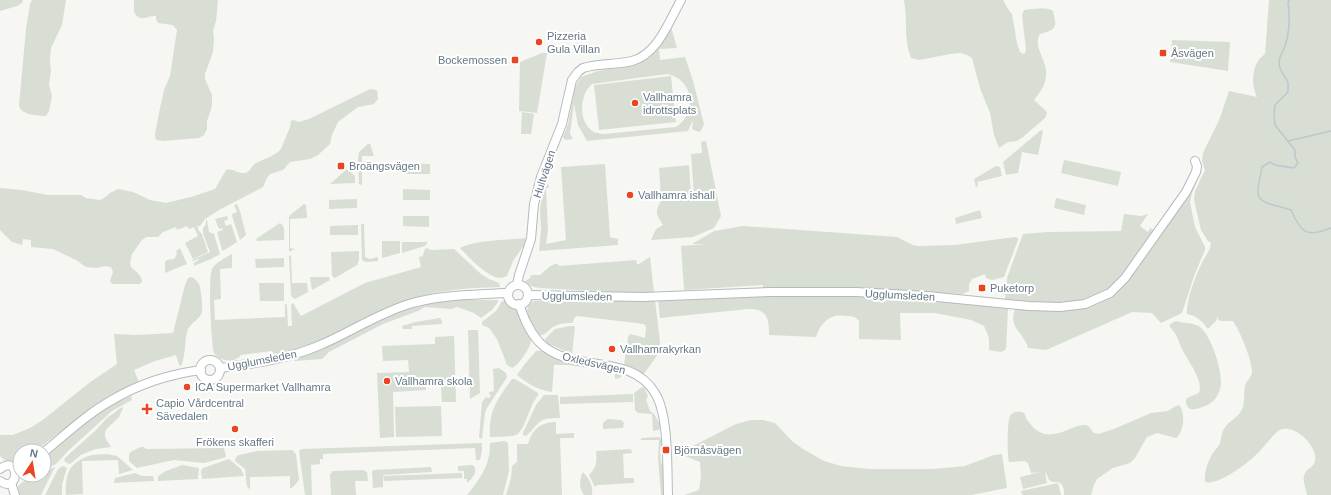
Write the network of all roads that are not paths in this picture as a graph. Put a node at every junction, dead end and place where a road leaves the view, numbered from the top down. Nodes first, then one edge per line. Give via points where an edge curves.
1 (681, 0) edge
2 (1195, 162) dead end
3 (517, 285) junction
4 (508, 294) junction
5 (528, 295) junction
6 (519, 304) junction
7 (220, 368) junction
8 (201, 370) junction
9 (52, 445) edge
10 (12, 467) edge
11 (0, 469) edge
12 (4, 483) edge
13 (15, 495) edge
14 (668, 495) edge

1 - 3 street, Hultvägen via 658,42 647,53 632,60 583,68 572,80 562,124 541,177 535,200 531,239
2 - 5 street, Ugglumsleden via 1196,172 1186,192 1125,278 1110,293 1085,304 1060,307 1029,306 856,292 643,297
3 - 4 street via 511,288
3 - 5 street via 524,288
4 - 6 street via 511,301
4 - 7 street, Ugglumsleden via 462,295 421,301 394,309 296,355
5 - 6 street via 525,301
6 - 14 street, Oxledsvägen via 532,333 553,352 571,360 616,366 643,379 652,388 664,418
7 - 8 street, Ugglumsleden via 216,362 209,360 203,364
7 - 8 street, Ugglumsleden via 218,376 210,379 204,376
8 - 9 street, Ugglumsleden via 151,382 118,396
10 - 11 street
12 - 13 street

